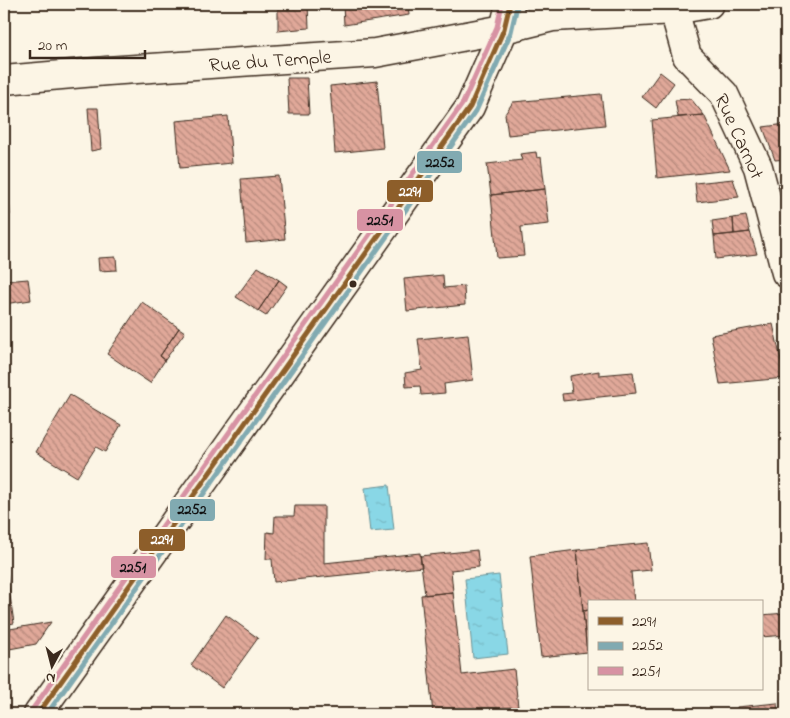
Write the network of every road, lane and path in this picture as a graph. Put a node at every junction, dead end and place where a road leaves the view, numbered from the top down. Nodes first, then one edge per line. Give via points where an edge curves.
1 (709, 4) edge
2 (674, 10) junction
3 (507, 16) edge
4 (4, 80) edge
5 (786, 273) edge
6 (38, 714) edge

1 - 2 street, Rue du Temple
2 - 3 street, Rue du Temple via 553,17
2 - 5 street, Rue Carnot via 687,56 724,94 758,167
3 - 4 street, Rue du Temple via 375,53
3 - 6 street via 470,107

